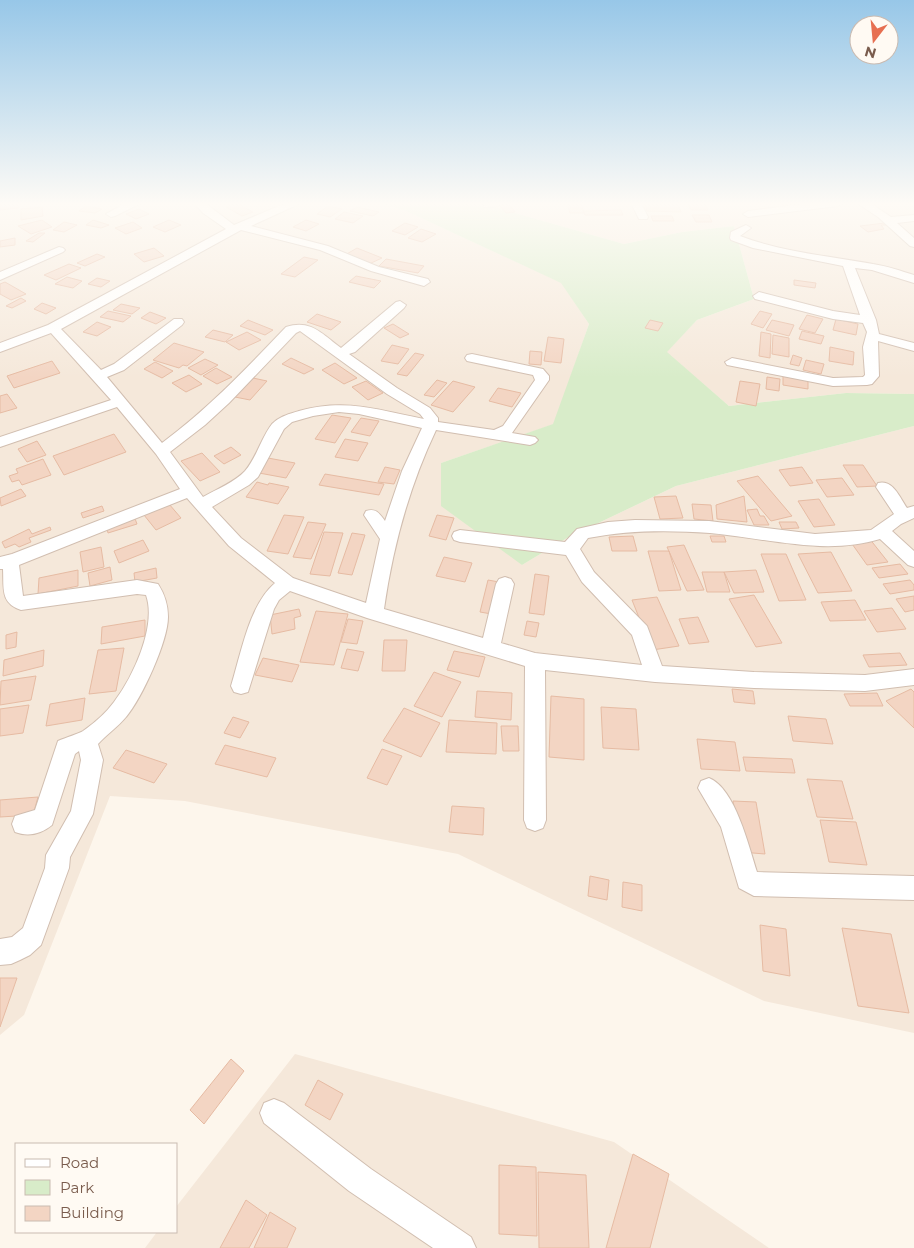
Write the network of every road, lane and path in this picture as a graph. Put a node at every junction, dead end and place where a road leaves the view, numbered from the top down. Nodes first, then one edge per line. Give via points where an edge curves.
1 (33, 261) edge
2 (174, 261) edge
3 (356, 261) edge
4 (834, 261) edge
5 (848, 264) junction
6 (0, 276) edge
7 (914, 279) edge
8 (424, 282) dead end
9 (759, 296) dead end
10 (400, 305) dead end
11 (870, 320) junction
12 (178, 322) dead end
13 (53, 328) junction
14 (873, 336) junction
15 (914, 347) edge
16 (0, 348) edge
17 (341, 353) junction
18 (472, 358) dead end
19 (732, 362) dead end
20 (98, 376) junction
21 (118, 402) junction
22 (431, 425) junction
23 (497, 434) junction
24 (530, 440) dead end
25 (0, 442) edge
26 (161, 451) junction
27 (884, 488) dead end
28 (190, 491) junction
29 (201, 506) junction
30 (909, 514) edge
31 (372, 515) dead end
32 (882, 531) junction
33 (460, 536) dead end
34 (387, 537) junction
35 (571, 549) junction
36 (914, 562) edge
37 (9, 564) edge
38 (288, 583) junction
39 (0, 584) edge
40 (504, 584) dead end
41 (374, 613) junction
42 (491, 648) junction
43 (535, 661) junction
44 (655, 674) junction
45 (914, 677) edge
46 (241, 686) dead end
47 (87, 742) junction
48 (709, 788) dead end
49 (535, 820) dead end
50 (23, 824) dead end
51 (914, 888) edge
52 (0, 952) edge
53 (274, 1113) dead end
54 (460, 1248) edge

1 - 6 street
2 - 13 street
3 - 8 street
4 - 5 street
5 - 7 street via 886,270
5 - 11 street
9 - 11 street via 833,315
10 - 17 street via 350,349
11 - 14 street
12 - 20 street via 119,367
13 - 16 street
13 - 20 street
14 - 15 street
14 - 19 street via 870,347 872,376 867,381 833,382
17 - 22 street via 392,391 425,410
17 - 26 street via 306,329 291,330 218,406
18 - 23 street via 538,372 542,376 508,429
20 - 21 street
21 - 25 street
21 - 26 street
22 - 23 street
22 - 29 street via 339,408 287,419 278,427 252,473
22 - 34 street via 407,474
23 - 24 street
26 - 28 street
27 - 30 street
28 - 29 street
28 - 37 street
29 - 38 street via 235,542
30 - 32 street
31 - 34 street
32 - 35 street via 875,535 815,540 708,527 635,526 583,533
32 - 36 street
33 - 35 street
34 - 41 street
35 - 44 street via 588,577 640,631
37 - 39 street
37 - 47 street via 14,600 21,603 137,587 152,589 158,597 158,626 138,678 120,710
38 - 41 street
38 - 46 street via 273,595 265,608
40 - 42 street
41 - 42 street
42 - 43 street
43 - 44 street
43 - 49 street
44 - 45 street via 865,682
47 - 50 street via 76,742 66,748 44,817 38,822
47 - 52 street via 92,760 82,814 58,855 57,868 32,936 21,946
48 - 51 street via 731,823 747,880 754,884
53 - 54 street via 360,1180

